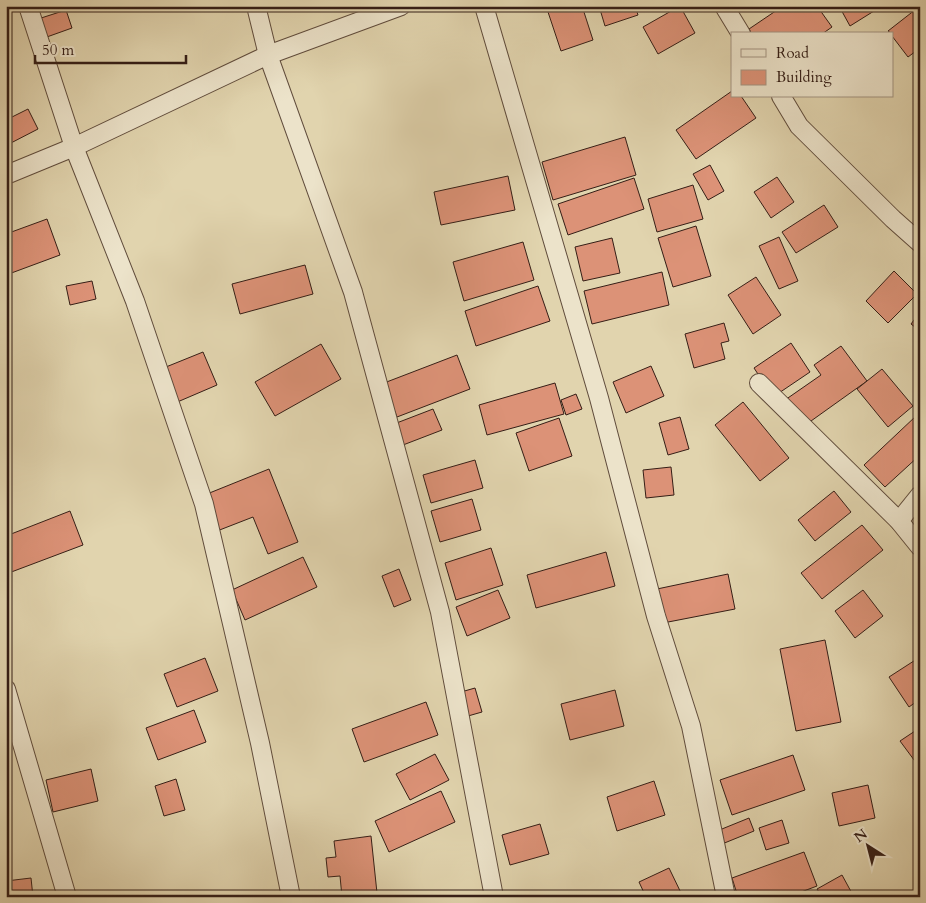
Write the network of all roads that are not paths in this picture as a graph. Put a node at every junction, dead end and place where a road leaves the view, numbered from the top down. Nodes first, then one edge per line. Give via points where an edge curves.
1 (28, 6) edge
2 (256, 6) edge
3 (401, 6) edge
4 (484, 6) edge
5 (724, 6) edge
6 (740, 32) edge
7 (268, 55) junction
8 (781, 98) edge
9 (74, 147) junction
10 (6, 175) edge
11 (920, 243) edge
12 (759, 383) dead end
13 (920, 494) edge
14 (899, 521) junction
15 (920, 547) edge
16 (6, 689) edge
17 (67, 897) edge
18 (292, 897) edge
19 (494, 897) edge
20 (726, 897) edge

1 - 9 street
2 - 7 street
3 - 7 street
4 - 20 street via 599,398 656,616 690,726
5 - 6 street
7 - 9 street
7 - 19 street via 352,292 440,612
8 - 11 street via 799,126
9 - 10 street
9 - 18 street via 135,301 204,504
12 - 14 street
13 - 14 street
14 - 15 street
16 - 17 street

